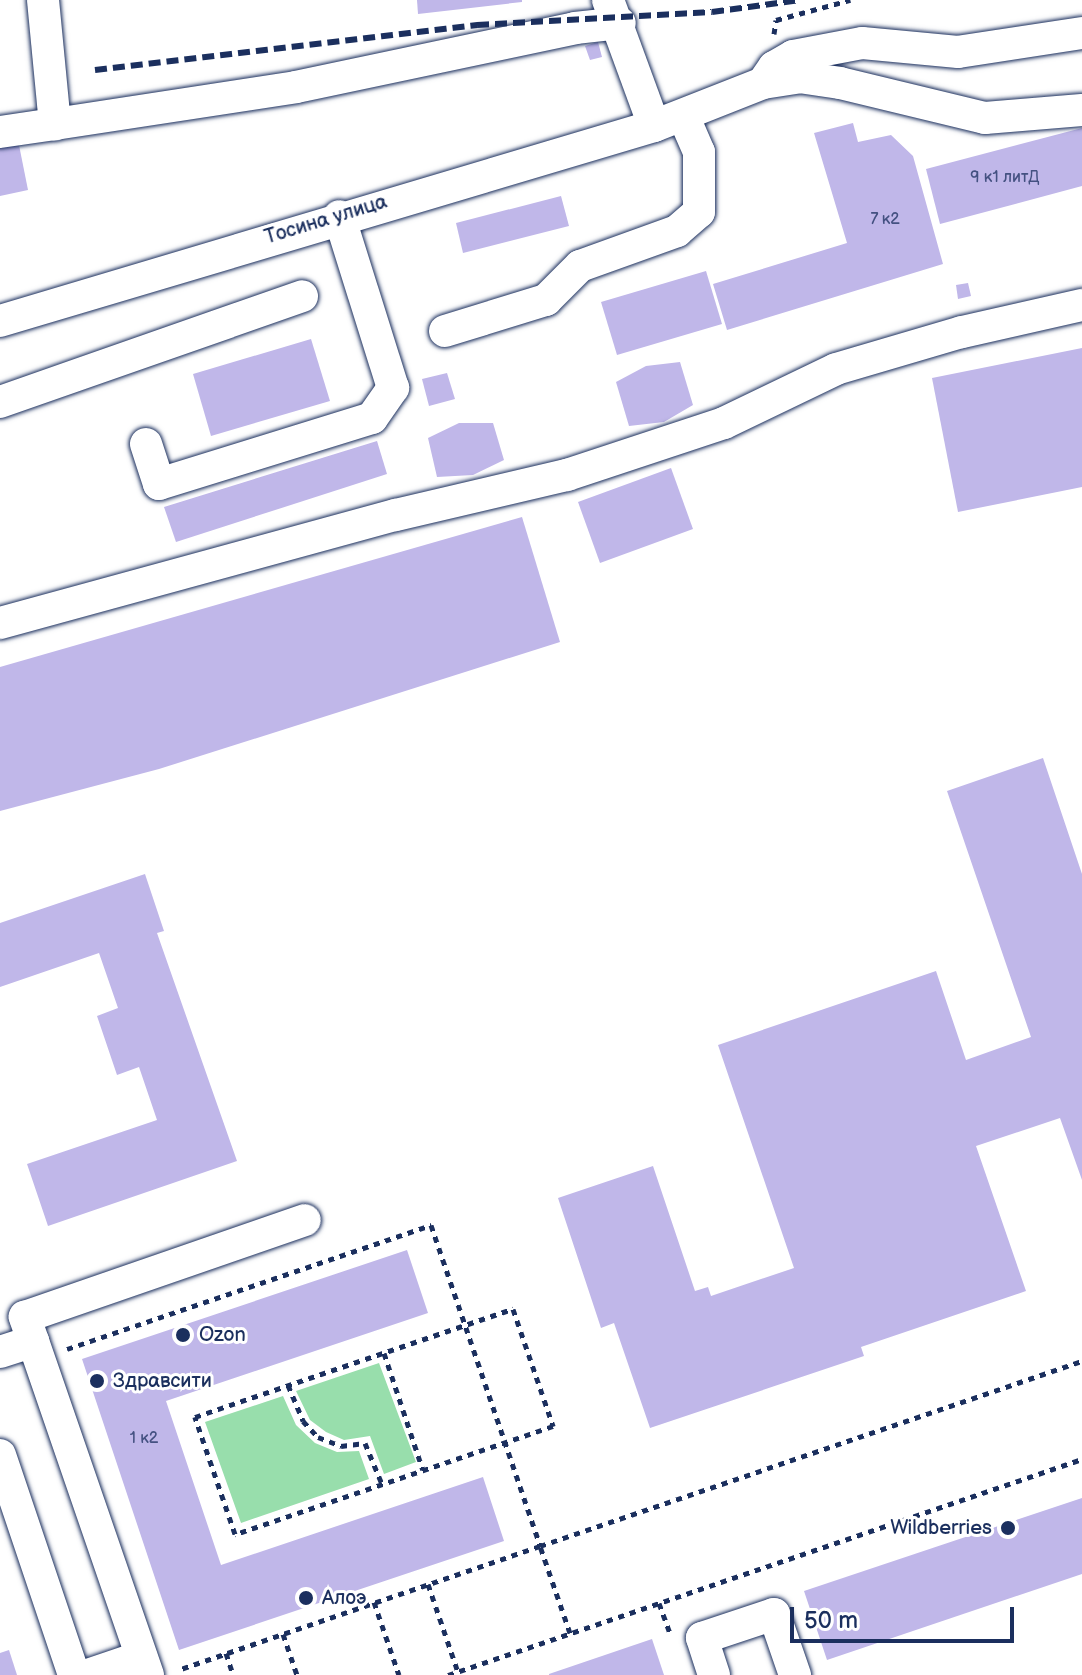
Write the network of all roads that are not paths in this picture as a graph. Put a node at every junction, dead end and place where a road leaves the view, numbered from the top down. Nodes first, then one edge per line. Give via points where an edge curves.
1 (43, 0) edge
2 (614, 12) edge
3 (1082, 33) edge
4 (763, 83) junction
5 (1082, 110) edge
6 (668, 120) junction
7 (55, 124) junction
8 (0, 132) edge
9 (339, 216) junction
10 (302, 296) dead end
11 (1082, 305) edge
12 (0, 321) edge
13 (445, 331) dead end
14 (0, 402) edge
15 (146, 444) dead end
16 (0, 623) edge
17 (305, 1220) dead end
18 (36, 1350) junction
19 (0, 1352) edge
20 (0, 1455) edge
21 (153, 1668) edge
22 (74, 1675) edge
23 (88, 1675) edge
24 (714, 1675) edge
25 (795, 1675) edge

1 - 7 street
2 - 6 street
2 - 7 street via 575,28 296,87
3 - 4 street via 958,52 862,43 793,56 774,67
4 - 5 street via 799,77 840,83 985,118
4 - 6 street, Тосина улица
6 - 9 street, Тосина улица
6 - 13 street via 699,152 699,212 677,231 580,266 546,300
7 - 8 street
9 - 12 street, Тосина улица
9 - 15 street via 393,388 372,418 159,484
10 - 14 street
11 - 16 street via 962,332 836,369 724,423 595,467
17 - 18 street via 25,1317
18 - 19 street
18 - 21 street
20 - 22 street
21 - 23 street
24 - 25 street via 702,1638 774,1614

